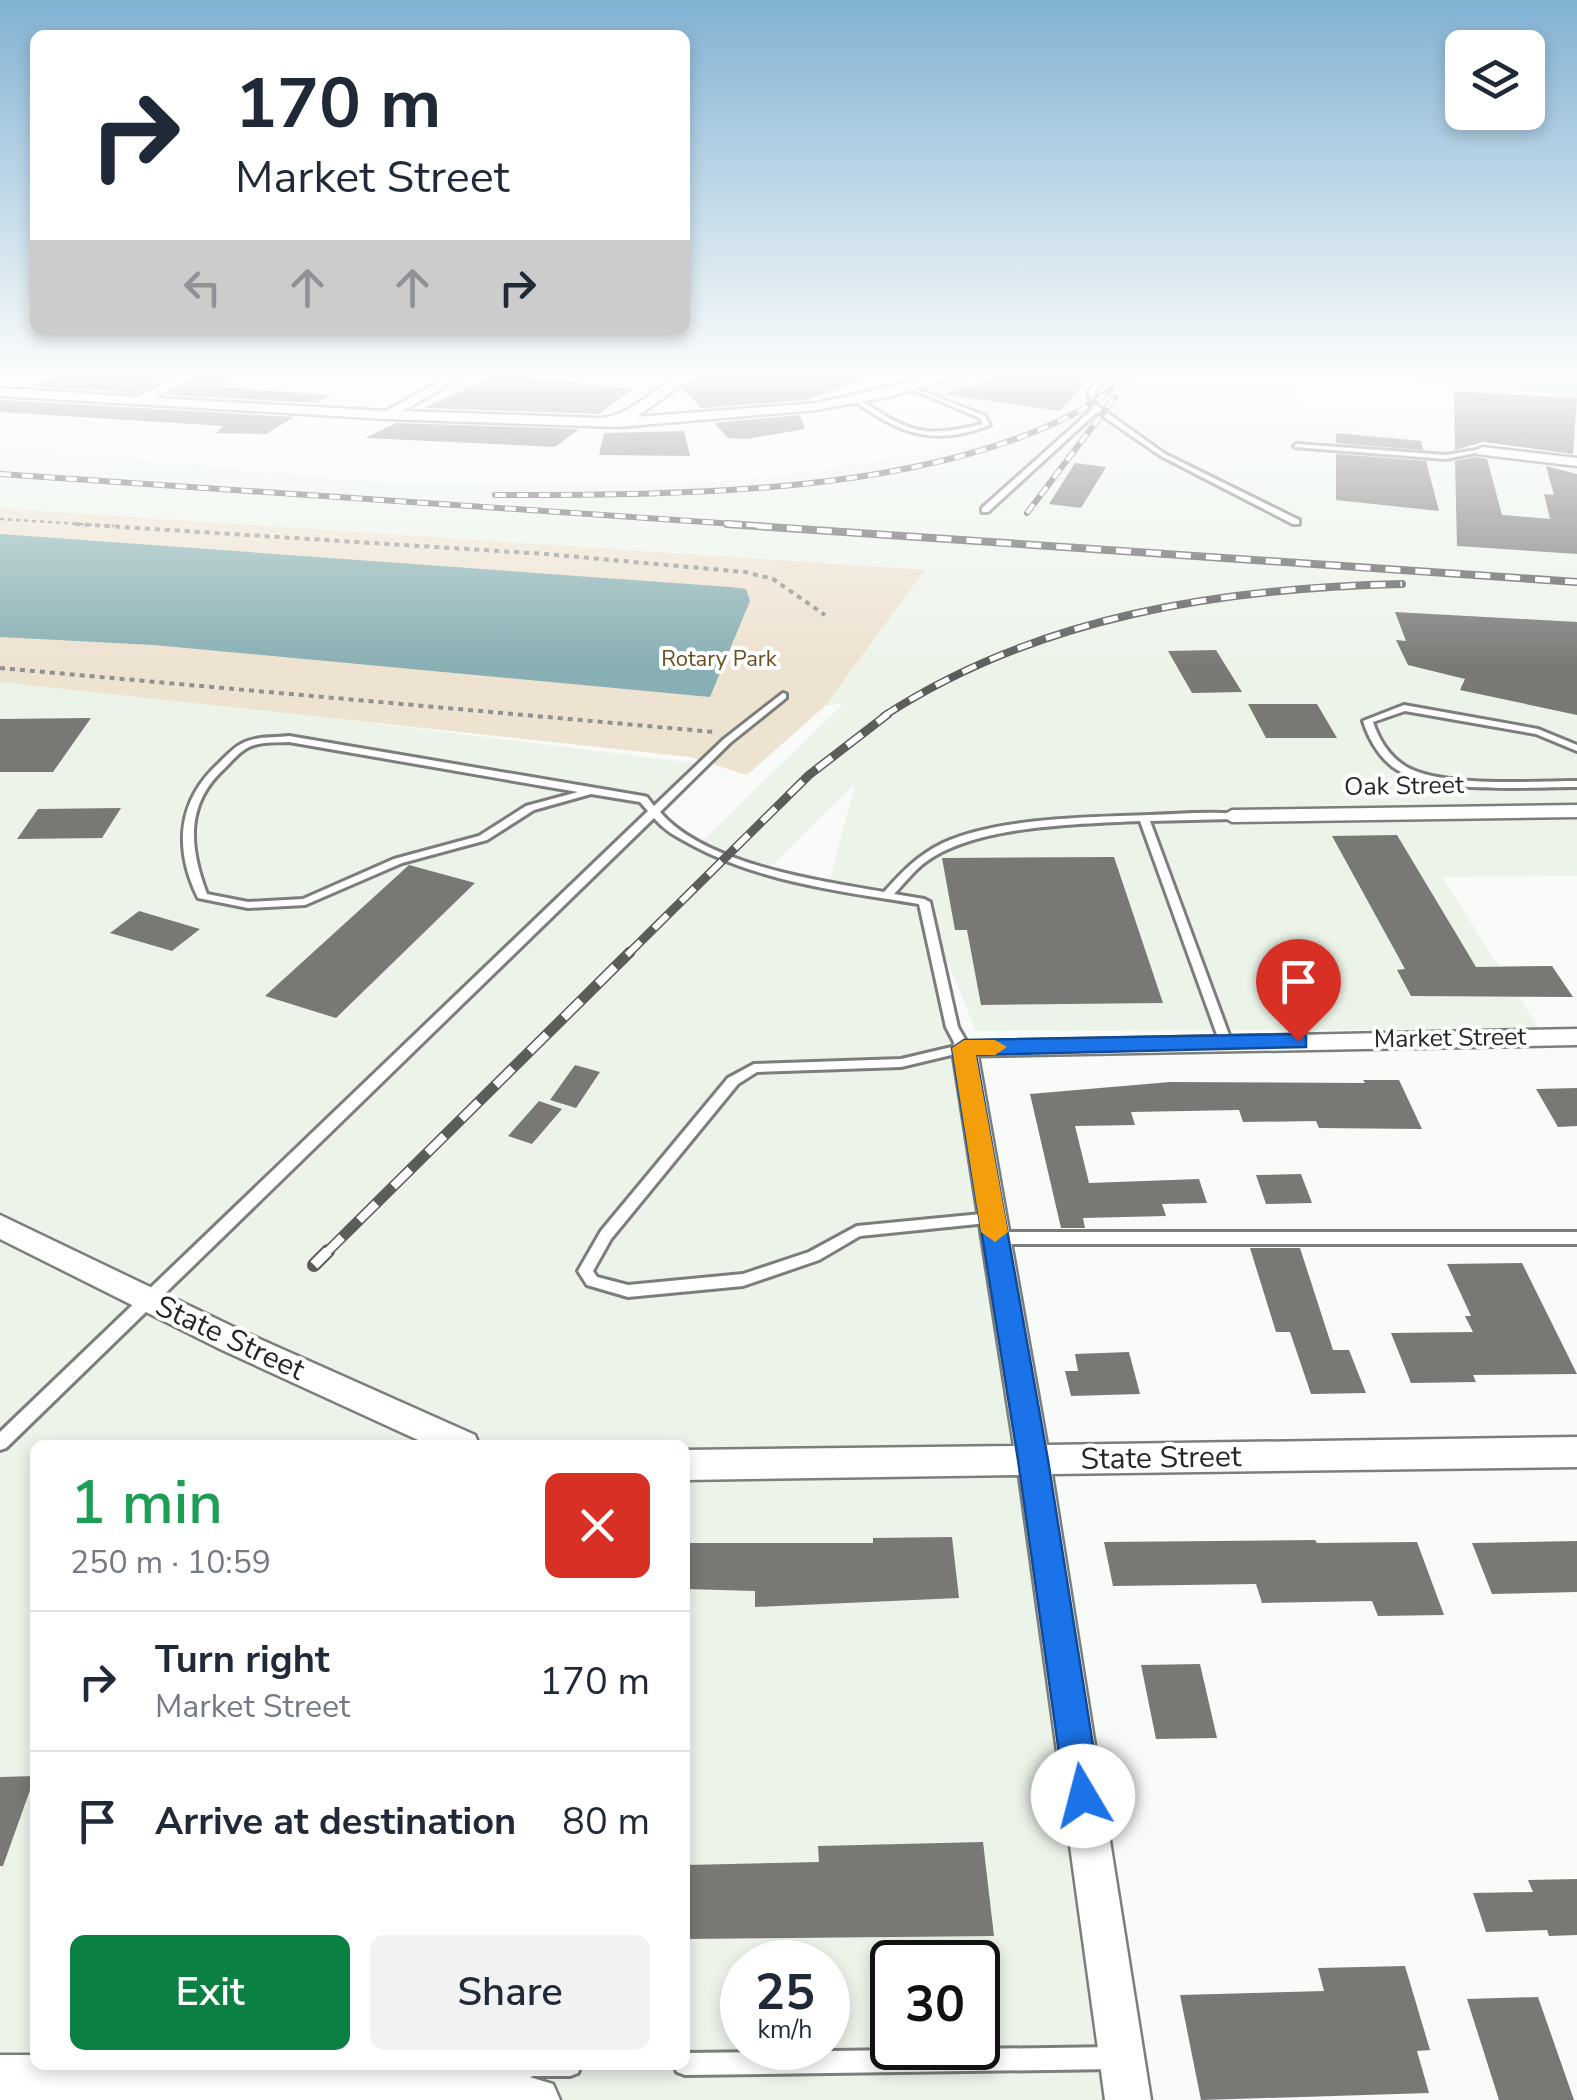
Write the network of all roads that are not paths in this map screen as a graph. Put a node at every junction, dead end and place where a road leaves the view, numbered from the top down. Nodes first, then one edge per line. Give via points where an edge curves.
1 (1027, 472) edge
2 (1197, 472) edge
3 (984, 510) dead end
4 (1296, 522) dead end
5 (783, 696) dead end
6 (1577, 748) edge
7 (1577, 784) edge
8 (591, 790) junction
9 (1577, 811) edge
10 (653, 812) junction
11 (1232, 816) joint
12 (1144, 819) junction
13 (886, 896) junction
14 (1577, 1036) edge
15 (1226, 1043) junction
16 (964, 1048) junction
17 (0, 1226) edge
18 (994, 1228) junction
19 (1577, 1238) edge
20 (146, 1298) junction
21 (452, 1440) edge
22 (0, 1443) edge
23 (1577, 1452) edge
24 (1033, 1460) junction
25 (690, 1465) edge
26 (1122, 2058) junction
27 (690, 2064) edge
28 (521, 2070) edge
29 (0, 2078) edge
30 (485, 2086) junction
31 (537, 2100) edge
32 (1128, 2100) edge

1 - 3 lane
2 - 4 lane
5 - 10 lane
6 - 7 lane via 1538,732 1404,708 1368,721 1372,740 1408,773 1499,784
8 - 8 lane via 530,808 483,838 398,860 305,902 248,905 202,896 189,865 190,808 214,770 248,744 289,739
8 - 10 lane via 642,799
9 - 11 street, Oak Street
10 - 13 lane via 668,828 724,858
10 - 20 lane
11 - 12 lane
12 - 13 lane via 1064,822 984,836 927,854
12 - 15 lane
13 - 16 lane via 924,902 952,1027
14 - 15 street, Market Street
15 - 16 street, Market Street
16 - 18 street
16 - 18 lane via 901,1063 754,1068 733,1081 606,1235 585,1270 592,1281 628,1291 743,1280 814,1256 858,1231
17 - 20 street, State Street
18 - 19 lane
18 - 24 street
20 - 21 street, State Street
20 - 22 lane
23 - 24 street, State Street
24 - 25 street, State Street
24 - 26 street
26 - 27 lane
26 - 32 street
28 - 30 lane
29 - 30 street via 394,2078
30 - 31 street

